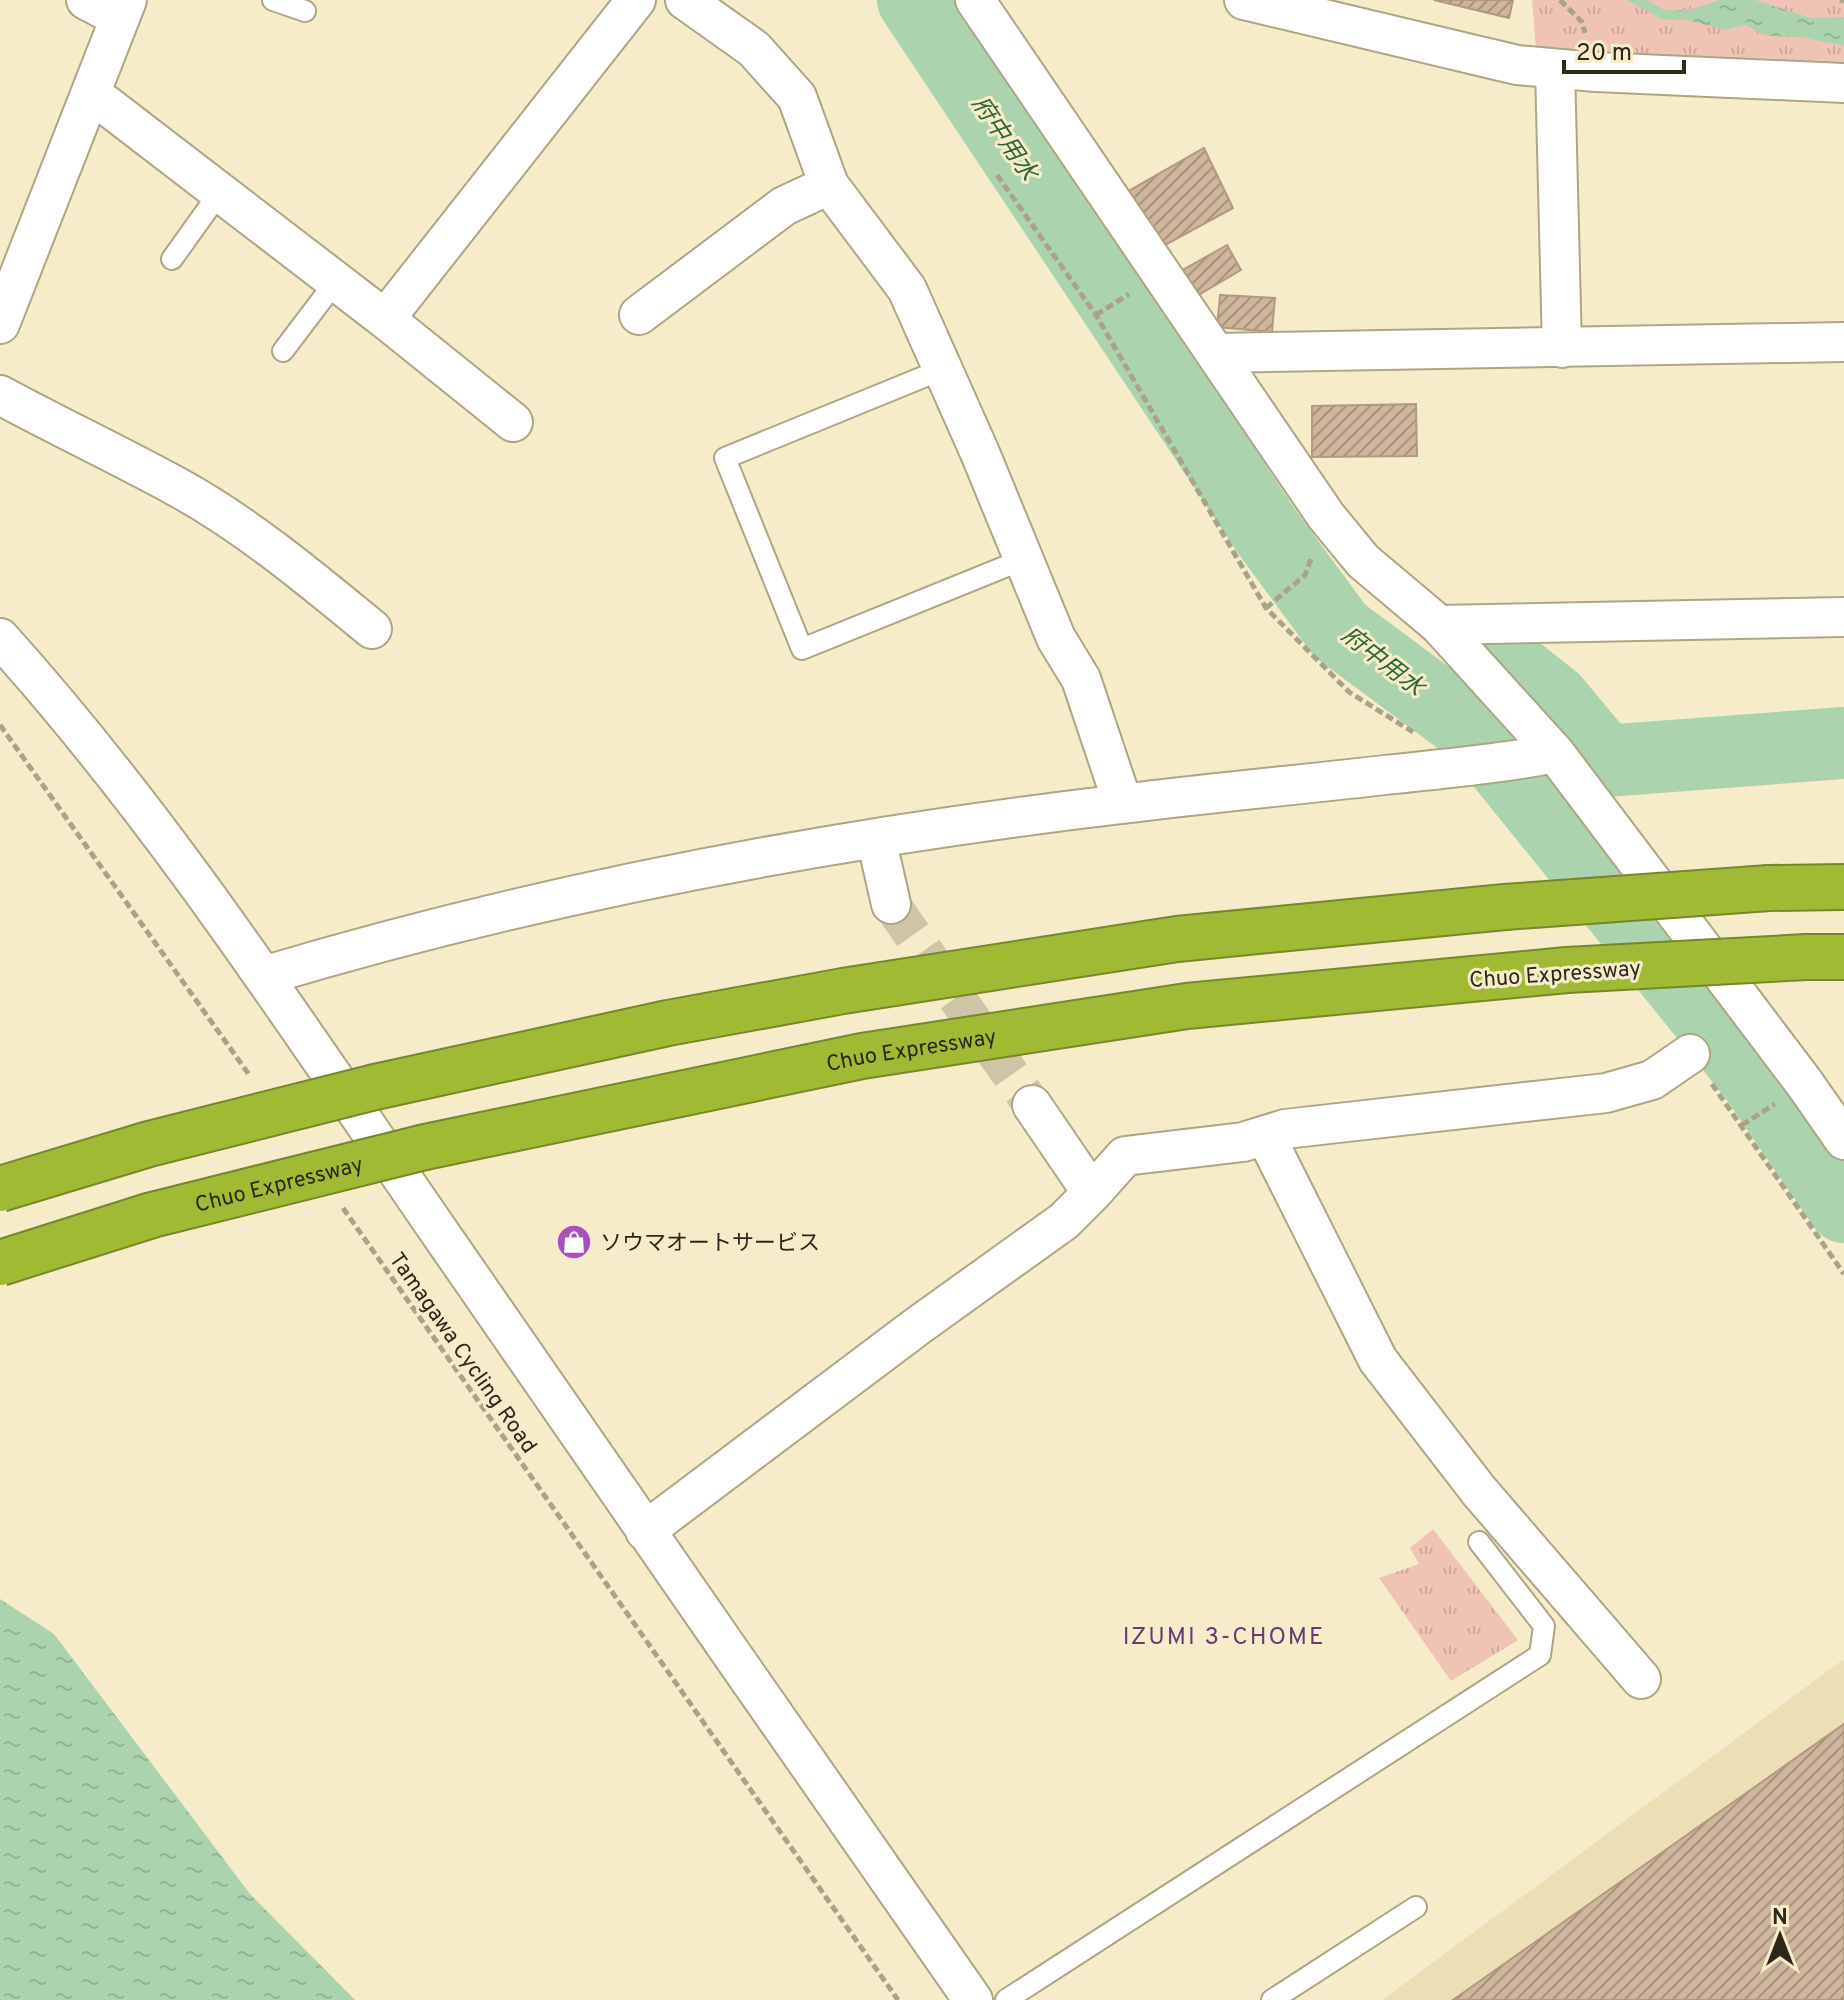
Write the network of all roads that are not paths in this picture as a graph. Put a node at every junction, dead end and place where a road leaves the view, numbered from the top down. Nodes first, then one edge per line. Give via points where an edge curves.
1 (86, 0) edge
2 (273, 0) edge
3 (636, 0) edge
4 (685, 0) edge
5 (975, 0) edge
6 (1244, 0) edge
7 (123, 9) edge
8 (305, 11) dead end
9 (1555, 69) junction
10 (1844, 83) edge
11 (92, 94) junction
12 (829, 185) junction
13 (220, 192) junction
14 (172, 259) dead end
15 (336, 281) junction
16 (639, 315) dead end
17 (385, 319) junction
18 (0, 324) edge
19 (1844, 342) edge
20 (1562, 348) junction
21 (283, 351) dead end
22 (1215, 353) junction
23 (943, 369) junction
24 (0, 395) edge
25 (513, 422) dead end
26 (1024, 559) junction
27 (1844, 617) edge
28 (1439, 625) junction
29 (372, 629) dead end
30 (0, 638) edge
31 (1544, 755) junction
32 (1123, 804) junction
33 (876, 838) junction
34 (1844, 887) edge
35 (891, 904) tunnel mouth
36 (1825, 957) edge
37 (263, 976) junction
38 (1690, 1054) road end
39 (1805, 1084) junction
40 (1844, 1086) edge
41 (1032, 1105) tunnel mouth
42 (1265, 1135) junction
43 (1844, 1140) edge
44 (0, 1189) edge
45 (1092, 1193) junction
46 (0, 1263) edge
47 (645, 1531) junction
48 (1479, 1542) dead end
49 (1641, 1679) dead end
50 (1416, 1907) dead end
51 (973, 2000) edge
52 (1006, 2000) edge
53 (1272, 2000) edge

1 - 7 street
2 - 8 lane
3 - 17 street
4 - 12 street via 754,49 797,97
5 - 22 street
6 - 9 street via 1517,65
7 - 11 street
9 - 10 street
9 - 20 street
11 - 13 street
11 - 18 street
12 - 16 street via 784,206
12 - 23 street via 907,289
13 - 14 lane
13 - 15 street
15 - 17 street
15 - 21 lane
17 - 25 street
19 - 20 street
20 - 22 street
22 - 28 street via 1326,516 1363,561
23 - 26 street
23 - 26 lane via 725,458 802,649
24 - 29 street via 215,510
26 - 32 street via 1056,638 1081,679
27 - 28 street
28 - 31 street
30 - 37 street via 105,761
31 - 32 street
31 - 39 street
32 - 33 street
33 - 35 street
33 - 37 street via 555,900
34 - 44 highway, bridge via 1505,907 1177,939 843,991 375,1087 149,1144
36 - 46 highway, Chuo Expressway, bridge via 1567,970 1187,1006 862,1056 425,1147 152,1215
37 - 47 street
38 - 42 street via 1652,1080 1606,1093
39 - 40 street
39 - 43 street
41 - 45 street
42 - 45 street via 1125,1156
42 - 49 street via 1378,1360 1479,1491
45 - 47 street via 1064,1221
47 - 51 street
48 - 52 lane via 1544,1626 1540,1655
50 - 53 lane

